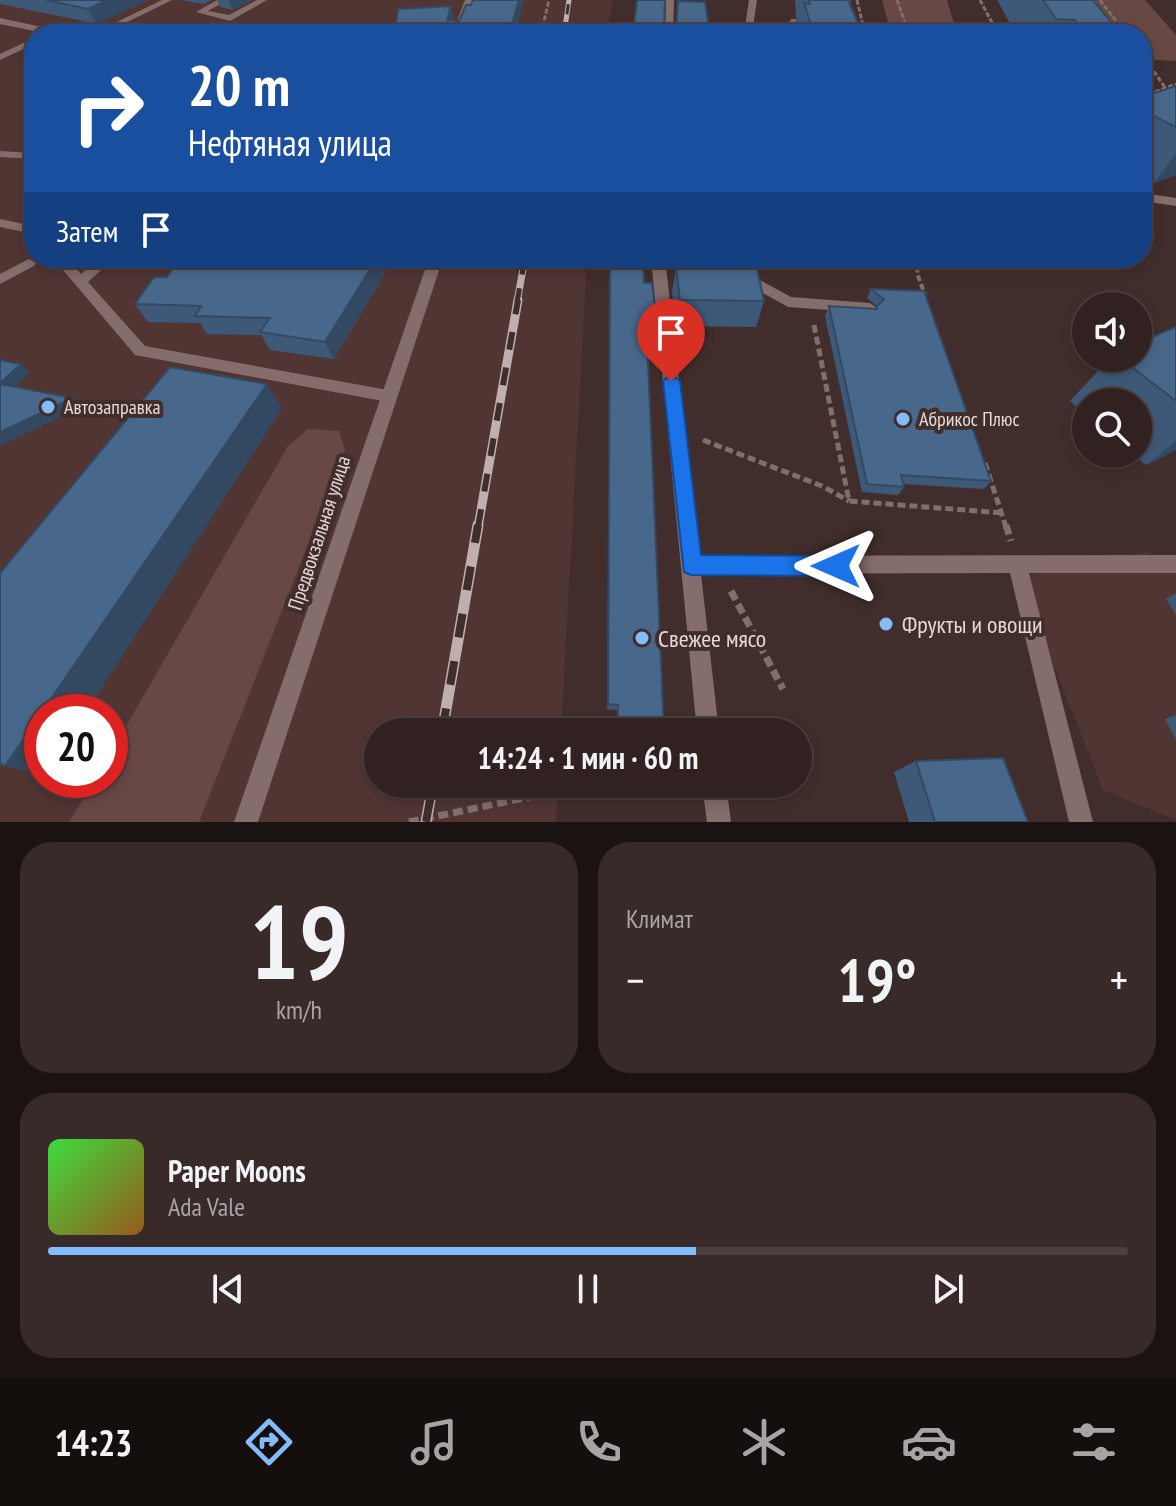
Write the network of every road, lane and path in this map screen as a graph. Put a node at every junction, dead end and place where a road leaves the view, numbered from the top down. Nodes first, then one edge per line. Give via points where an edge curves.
1 (168, 0) edge
2 (223, 0) edge
3 (263, 0) edge
4 (469, 0) edge
5 (549, 0) edge
6 (670, 0) edge
7 (753, 0) edge
8 (857, 0) edge
9 (897, 0) edge
10 (980, 0) edge
11 (1100, 0) edge
12 (0, 21) edge
13 (797, 21) dead end
14 (117, 24) edge
15 (460, 24) edge
16 (543, 24) edge
17 (669, 24) edge
18 (749, 24) edge
19 (791, 24) edge
20 (863, 24) edge
21 (905, 24) edge
22 (993, 24) edge
23 (1118, 24) edge
24 (24, 26) edge
25 (24, 46) edge
26 (0, 57) edge
27 (1152, 69) edge
28 (1176, 84) edge
29 (1166, 89) junction
30 (1152, 94) edge
31 (0, 154) edge
32 (24, 155) edge
33 (1152, 198) edge
34 (1176, 202) edge
35 (0, 223) edge
36 (24, 228) edge
37 (24, 266) edge
38 (69, 268) edge
39 (96, 268) edge
40 (433, 268) edge
41 (659, 268) edge
42 (689, 268) edge
43 (747, 268) edge
44 (918, 268) edge
45 (0, 280) edge
46 (81, 281) junction
47 (679, 281) edge
48 (927, 303) edge
49 (870, 308) edge
50 (814, 325) dead end
51 (388, 396) junction
52 (700, 439) dead end
53 (981, 453) edge
54 (849, 501) junction
55 (1017, 564) junction
56 (1176, 564) edge
57 (691, 565) junction
58 (707, 718) edge
59 (524, 798) edge
60 (716, 798) edge
61 (246, 822) edge
62 (409, 822) edge
63 (719, 822) edge
64 (1081, 822) edge

1 - 14 street
2 - 3 street via 200,12 230,18
4 - 15 street
5 - 16 path
6 - 17 street
7 - 18 street
8 - 20 path
9 - 21 path
10 - 22 path
11 - 23 path
12 - 24 street
13 - 19 path
25 - 26 street
27 - 29 path
28 - 29 path
29 - 30 path
31 - 32 street
33 - 34 street
35 - 36 street
37 - 45 street
38 - 46 street
39 - 46 street
40 - 51 street, Предвокзальная улица
41 - 57 street
42 - 47 path
43 - 49 street via 750,280 788,302
44 - 48 path
46 - 51 street via 140,351
50 - 54 path
51 - 61 street, Предвокзальная улица
52 - 54 path
53 - 54 path via 1003,513
55 - 56 street
55 - 57 street
55 - 64 street
57 - 58 street
59 - 62 path
60 - 63 street

